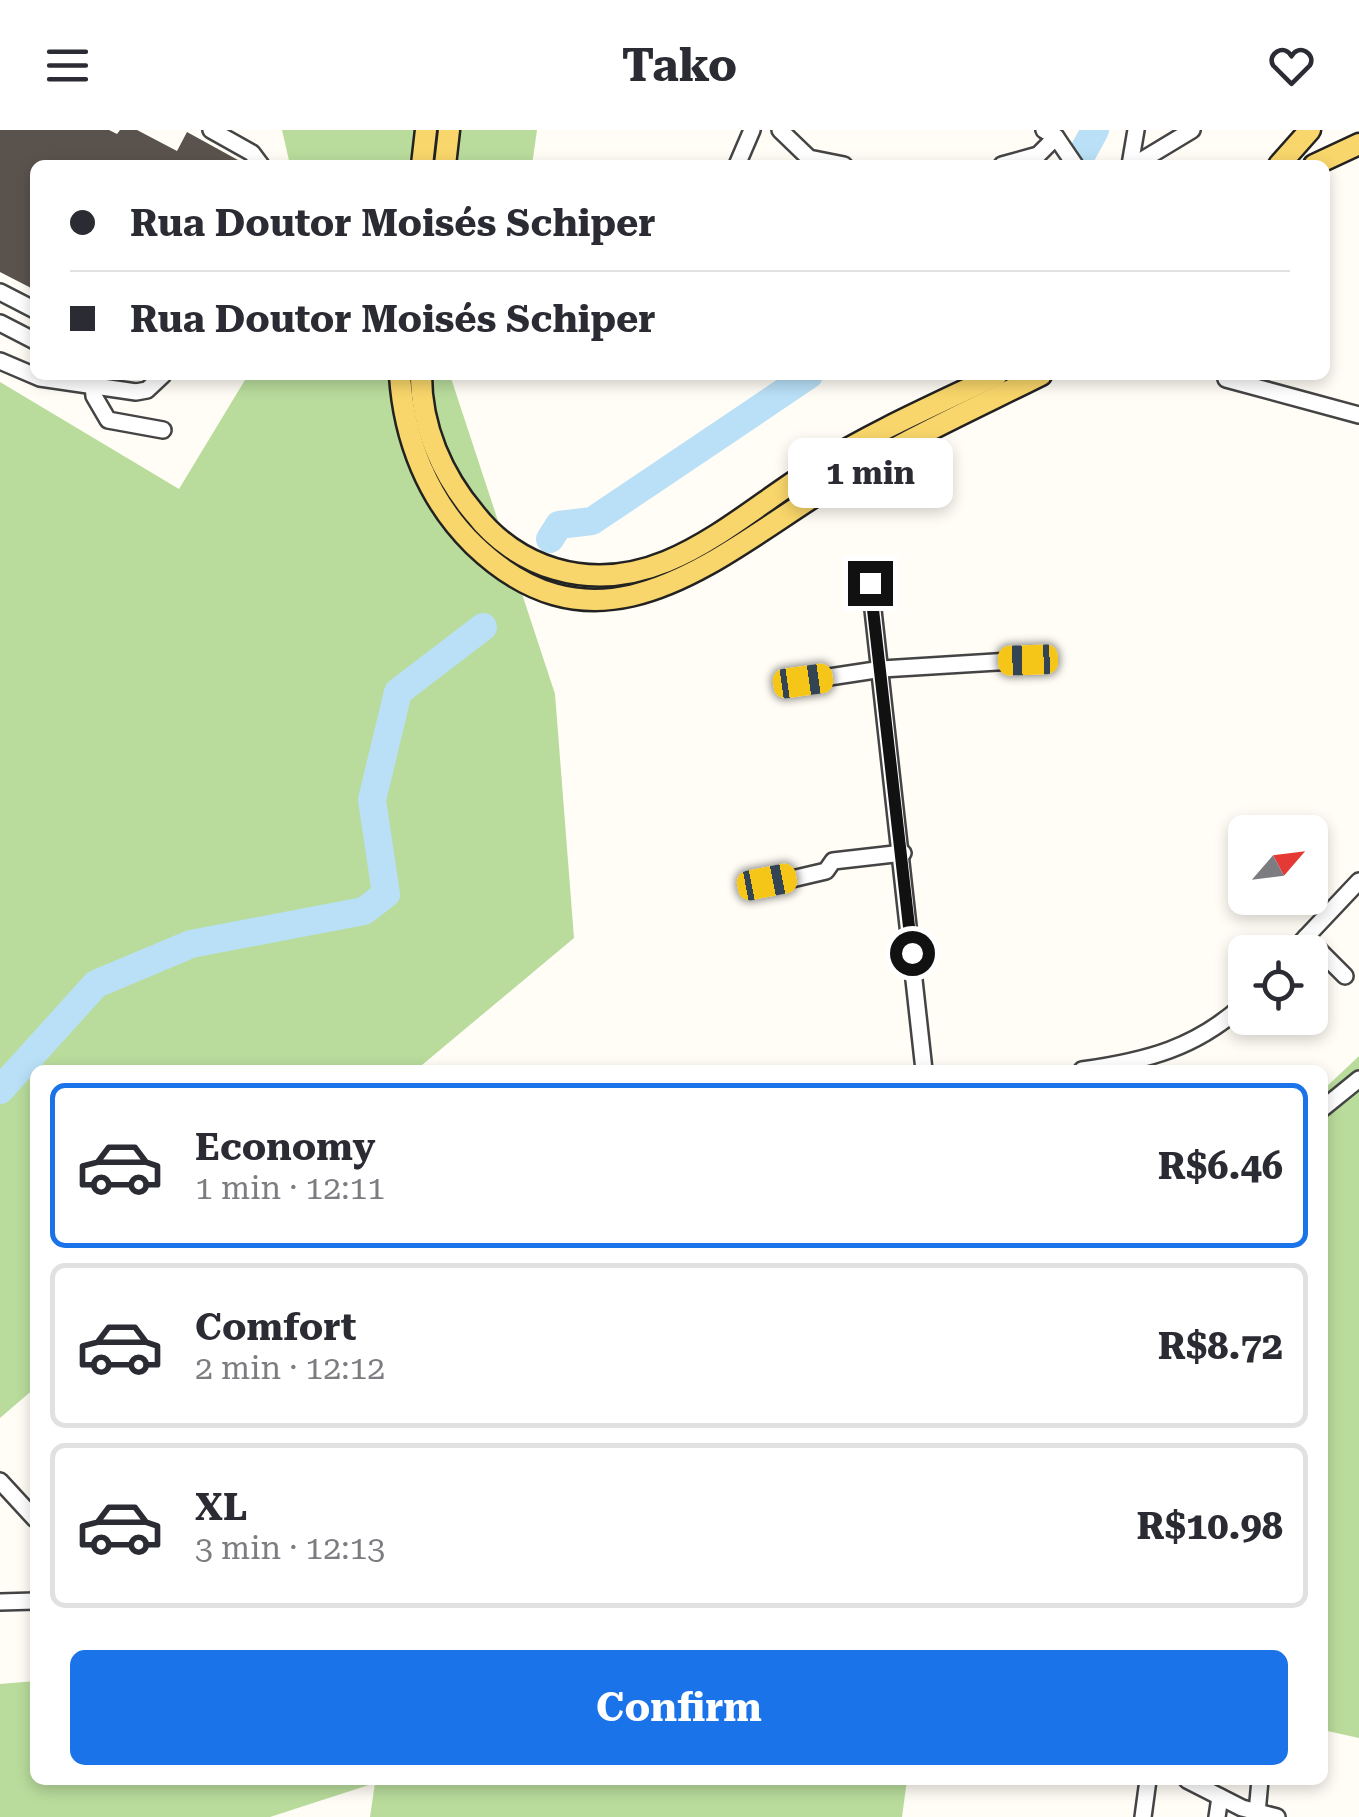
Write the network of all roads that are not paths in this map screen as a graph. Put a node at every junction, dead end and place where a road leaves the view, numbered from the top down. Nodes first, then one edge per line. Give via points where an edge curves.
1 (211, 130) edge
2 (426, 130) edge
3 (449, 130) edge
4 (752, 130) edge
5 (780, 130) edge
6 (1136, 130) edge
7 (1192, 130) edge
8 (1310, 130) edge
9 (1050, 133) edge
10 (1359, 144) edge
11 (257, 160) edge
12 (423, 160) edge
13 (446, 160) edge
14 (738, 160) edge
15 (805, 160) edge
16 (1020, 160) edge
17 (1071, 160) edge
18 (1133, 160) edge
19 (1141, 160) edge
20 (1283, 160) edge
21 (1325, 160) edge
22 (0, 292) edge
23 (30, 307) edge
24 (0, 323) edge
25 (30, 338) edge
26 (0, 361) edge
27 (30, 371) edge
28 (92, 380) edge
29 (96, 380) edge
30 (157, 380) edge
31 (401, 380) edge
32 (421, 380) edge
33 (987, 380) edge
34 (1031, 380) edge
35 (1230, 380) edge
36 (1359, 415) edge
37 (163, 430) dead end
38 (870, 583) dead end
39 (1028, 660) dead end
40 (882, 669) junction
41 (803, 681) dead end
42 (902, 852) junction
43 (1359, 881) edge
44 (762, 886) dead end
45 (1309, 935) edge
46 (1328, 959) edge
47 (1345, 976) dead end
48 (1228, 1017) edge
49 (923, 1065) edge
50 (1105, 1065) edge
51 (1359, 1079) edge
52 (1328, 1103) edge
53 (0, 1480) edge
54 (30, 1513) edge
55 (30, 1601) edge
56 (0, 1602) edge
57 (1147, 1785) edge
58 (1197, 1785) edge
59 (1259, 1785) edge
60 (1220, 1797) junction
61 (1256, 1812) junction
62 (1144, 1817) edge
63 (1217, 1817) edge
64 (1277, 1817) edge

1 - 11 street
2 - 12 main road
3 - 13 main road
4 - 14 street
5 - 15 street
6 - 18 street
7 - 19 street
8 - 20 main road
9 - 16 street via 1038,155
9 - 17 street
10 - 21 main road
22 - 23 street
24 - 25 street
26 - 27 street
28 - 37 street via 108,420
29 - 30 street via 142,392
31 - 34 main road via 410,441 438,500 467,538 520,581 596,600 676,584 834,483
32 - 33 main road via 436,451 479,520 529,559 573,574 626,577 673,561 822,463
35 - 36 street
38 - 40 street
39 - 40 street
40 - 41 street
40 - 42 street
42 - 44 street via 833,861 826,871
42 - 49 street
43 - 45 street
46 - 47 street
48 - 50 street via 1180,1049
51 - 52 street
53 - 54 street
55 - 56 street
57 - 62 street
58 - 60 street
59 - 61 street
60 - 61 street
60 - 63 street
61 - 64 street

